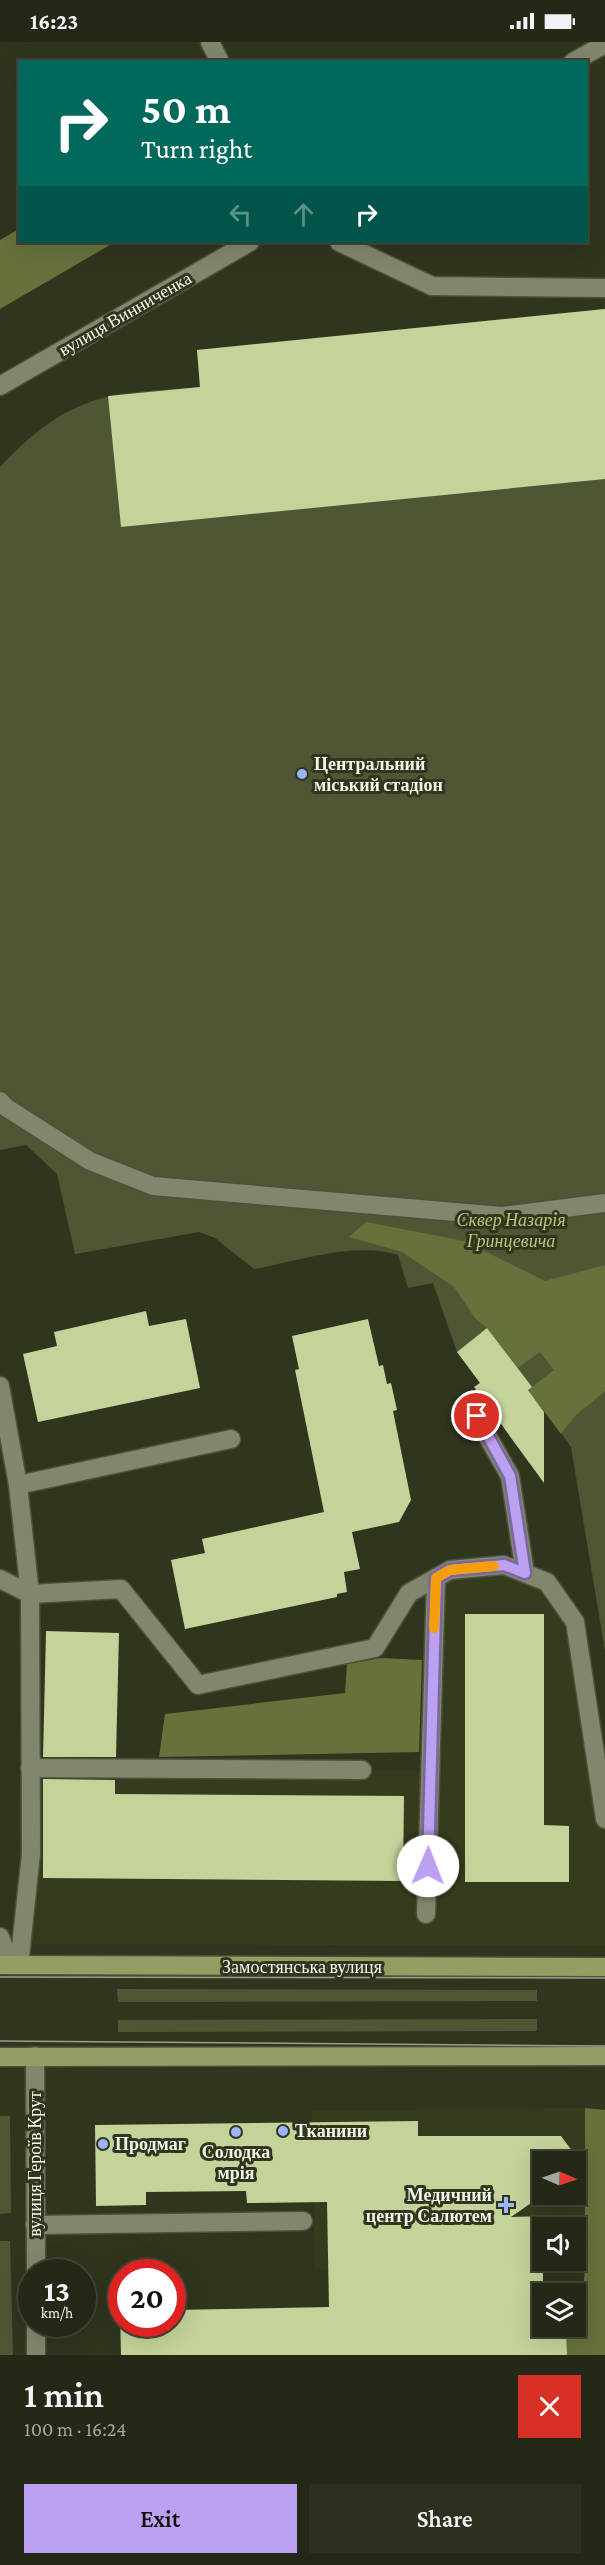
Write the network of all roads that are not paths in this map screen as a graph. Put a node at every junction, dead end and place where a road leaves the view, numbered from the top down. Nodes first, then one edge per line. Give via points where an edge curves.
1 (210, 42) edge
2 (605, 44) edge
3 (219, 60) edge
4 (577, 60) edge
5 (248, 243) edge
6 (341, 243) edge
7 (605, 288) edge
8 (0, 386) edge
9 (0, 1101) edge
10 (605, 1203) edge
11 (0, 1386) edge
12 (477, 1416) dead end
13 (231, 1439) dead end
14 (18, 1485) junction
15 (525, 1573) junction
16 (436, 1578) junction
17 (0, 1579) edge
18 (30, 1594) junction
19 (30, 1768) junction
20 (362, 1770) dead end
21 (605, 1819) edge
22 (426, 1914) dead end
23 (0, 1937) edge
24 (10, 1965) edge
25 (605, 1967) edge
26 (35, 2056) junction
27 (605, 2056) edge
28 (0, 2057) edge
29 (303, 2221) dead end
30 (35, 2225) junction
31 (36, 2259) edge
32 (36, 2337) edge
33 (36, 2355) edge

1 - 3 street
2 - 4 street
5 - 8 street, вулиця Винниченка
6 - 7 street via 432,286
9 - 10 street via 90,1161 153,1186 502,1216
11 - 14 street
12 - 15 street via 510,1476
13 - 14 street
14 - 18 street
15 - 16 street via 504,1565 450,1570
15 - 21 street via 547,1582 574,1622
16 - 18 street via 409,1593 375,1648 198,1684 121,1589
16 - 22 street
17 - 18 street
18 - 19 street
19 - 20 street
19 - 24 street via 31,1854
23 - 24 street
24 - 25 main road, Замостянська вулиця
26 - 27 main road
26 - 28 main road
26 - 30 street, вулиця Героїв Крут
29 - 30 street
30 - 31 street, вулиця Героїв Крут
32 - 33 street

